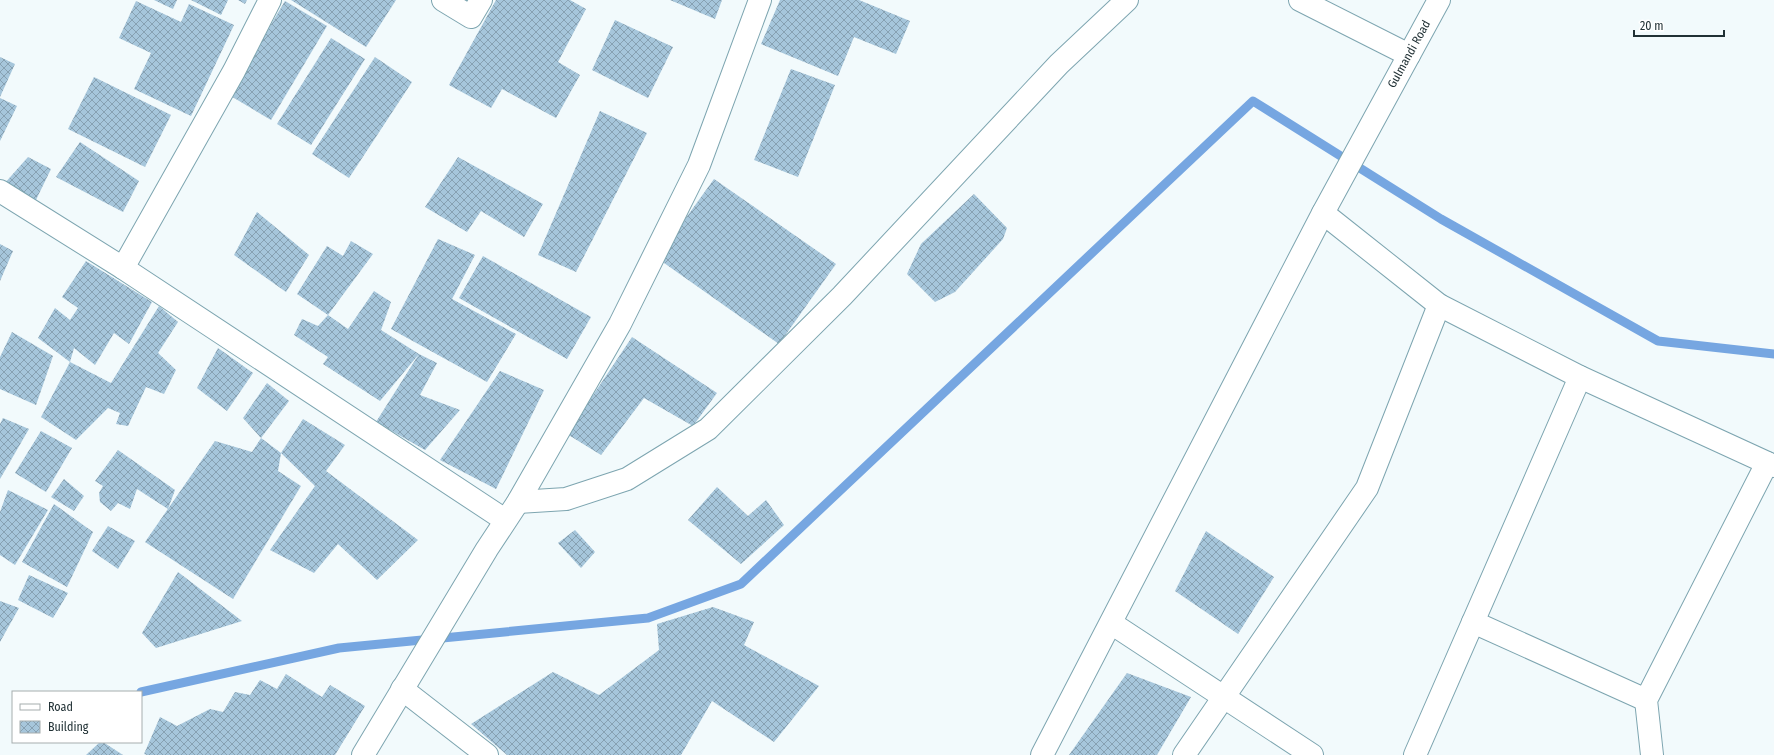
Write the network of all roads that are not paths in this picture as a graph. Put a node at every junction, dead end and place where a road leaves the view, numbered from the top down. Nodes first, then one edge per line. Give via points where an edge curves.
1 (270, 0) edge
2 (443, 0) edge
3 (481, 0) edge
4 (760, 0) edge
5 (1128, 0) edge
6 (1300, 0) edge
7 (1439, 0) edge
8 (1409, 55) junction
9 (0, 192) edge
10 (1323, 214) junction
11 (123, 268) junction
12 (1439, 305) junction
13 (1580, 377) junction
14 (1770, 464) edge
15 (518, 502) junction
16 (505, 520) junction
17 (1473, 622) junction
18 (1111, 623) junction
19 (402, 689) junction
20 (1223, 697) junction
21 (1646, 700) junction
22 (363, 755) edge
23 (487, 755) edge
24 (1042, 755) edge
25 (1184, 755) edge
26 (1312, 755) edge
27 (1415, 755) edge
28 (1652, 755) edge

1 - 11 street via 234,71
2 - 3 street via 471,17
4 - 15 street via 699,165 620,324
5 - 15 street via 1059,64 842,296 708,429 628,479 566,499
6 - 8 street
7 - 8 street, Gulmandi Road
8 - 10 street, Gulmandi Road
9 - 11 street
10 - 12 street
10 - 18 street, Gulmandi Road
11 - 16 street
12 - 13 street
12 - 20 street via 1367,488
13 - 14 street
13 - 17 street
14 - 21 street
15 - 16 street
16 - 19 street
17 - 21 street
17 - 27 street
18 - 20 street
18 - 24 street, Gulmandi Road
19 - 22 street
19 - 23 street
20 - 25 street
20 - 26 street
21 - 28 street

